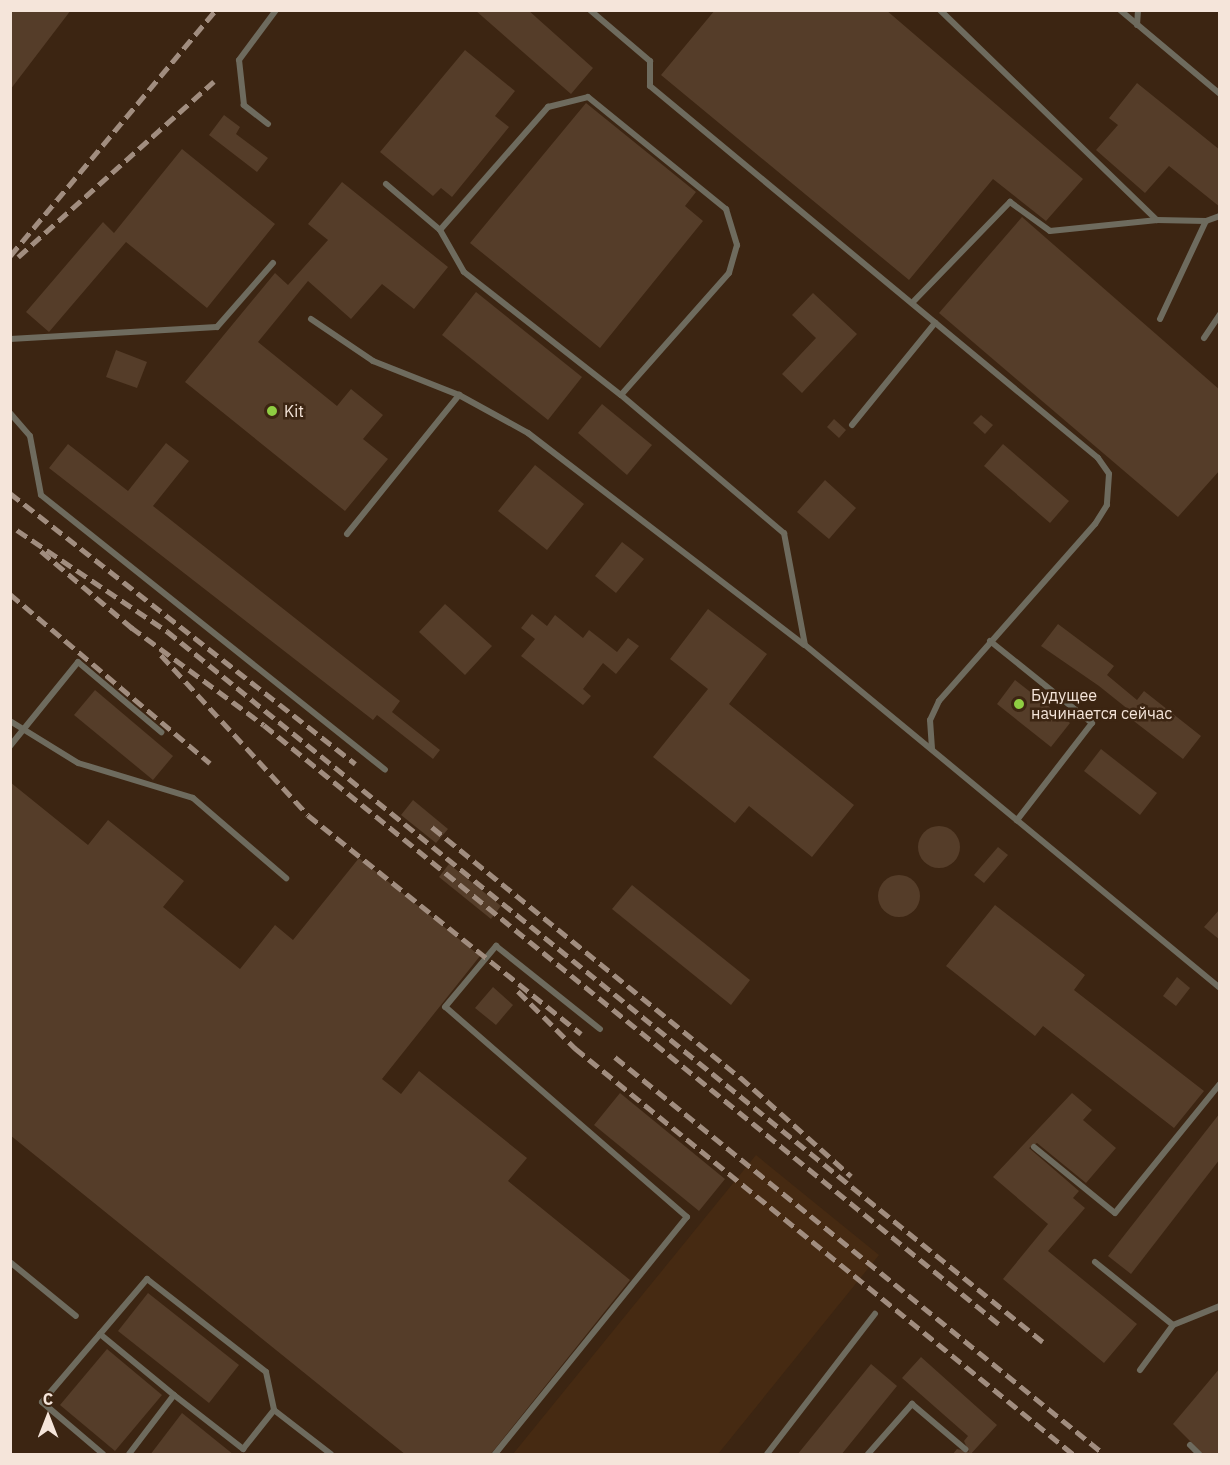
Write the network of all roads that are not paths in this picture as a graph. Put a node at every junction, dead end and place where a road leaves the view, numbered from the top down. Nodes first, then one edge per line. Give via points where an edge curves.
1 (276, 10) edge
2 (590, 10) edge
3 (940, 10) edge
4 (1120, 10) edge
5 (1138, 10) edge
6 (1137, 25) junction
7 (1220, 94) edge
8 (268, 124) dead end
9 (386, 184) dead end
10 (1220, 216) edge
11 (1157, 220) junction
12 (1206, 221) junction
13 (440, 230) junction
14 (273, 263) dead end
15 (912, 303) junction
16 (1220, 314) edge
17 (311, 319) dead end
18 (1160, 319) dead end
19 (935, 323) junction
20 (1204, 338) dead end
21 (10, 339) edge
22 (459, 395) junction
23 (621, 395) junction
24 (10, 413) edge
25 (852, 425) dead end
26 (347, 534) dead end
27 (990, 641) junction
28 (804, 645) junction
29 (10, 721) edge
30 (23, 731) junction
31 (161, 732) dead end
32 (10, 746) edge
33 (932, 749) junction
34 (385, 770) dead end
35 (1017, 820) junction
36 (285, 878) dead end
37 (1220, 988) edge
38 (600, 1029) dead end
39 (1220, 1084) edge
40 (1034, 1147) dead end
41 (10, 1262) edge
42 (1095, 1262) dead end
43 (1220, 1306) edge
44 (875, 1314) dead end
45 (76, 1316) dead end
46 (1173, 1325) junction
47 (100, 1334) junction
48 (1140, 1370) dead end
49 (174, 1395) junction
50 (274, 1410) junction
51 (1190, 1445) dead end
52 (965, 1449) dead end
53 (240, 1452) edge
54 (103, 1455) edge
55 (129, 1455) edge
56 (331, 1455) edge
57 (495, 1455) edge
58 (766, 1455) edge
59 (868, 1455) edge
60 (1199, 1455) edge

1 - 8 lane via 239,60 244,105
2 - 15 lane via 650,61 650,86
3 - 11 lane
4 - 6 lane
5 - 6 lane
6 - 7 lane
9 - 13 lane
10 - 12 lane
11 - 12 lane
11 - 15 lane via 1050,231 1010,202
12 - 18 lane
13 - 23 lane via 464,272
13 - 23 lane via 548,107 588,97 726,209 737,245 729,273
14 - 21 lane via 217,327
15 - 19 lane
16 - 20 lane
17 - 22 lane via 373,361
19 - 25 lane
19 - 27 lane via 1098,458 1109,474 1107,505 1095,524
22 - 26 lane
22 - 28 lane via 528,433
23 - 28 lane via 784,533
24 - 34 lane via 30,436 41,495
27 - 33 lane via 939,701 930,720
27 - 35 lane via 1092,723
28 - 33 lane
29 - 30 lane
30 - 31 lane via 78,662
30 - 32 lane
30 - 36 lane via 78,764 194,798
33 - 35 lane
35 - 37 lane
38 - 57 lane via 496,946 445,1007 687,1216
39 - 40 lane via 1115,1213
41 - 45 lane
42 - 46 lane
43 - 46 lane
44 - 58 lane
46 - 48 lane
47 - 49 lane
47 - 50 lane via 147,1279 266,1372
47 - 54 lane via 42,1402
49 - 53 lane
49 - 55 lane
50 - 53 lane
50 - 56 lane
51 - 60 lane
52 - 59 lane via 912,1404

